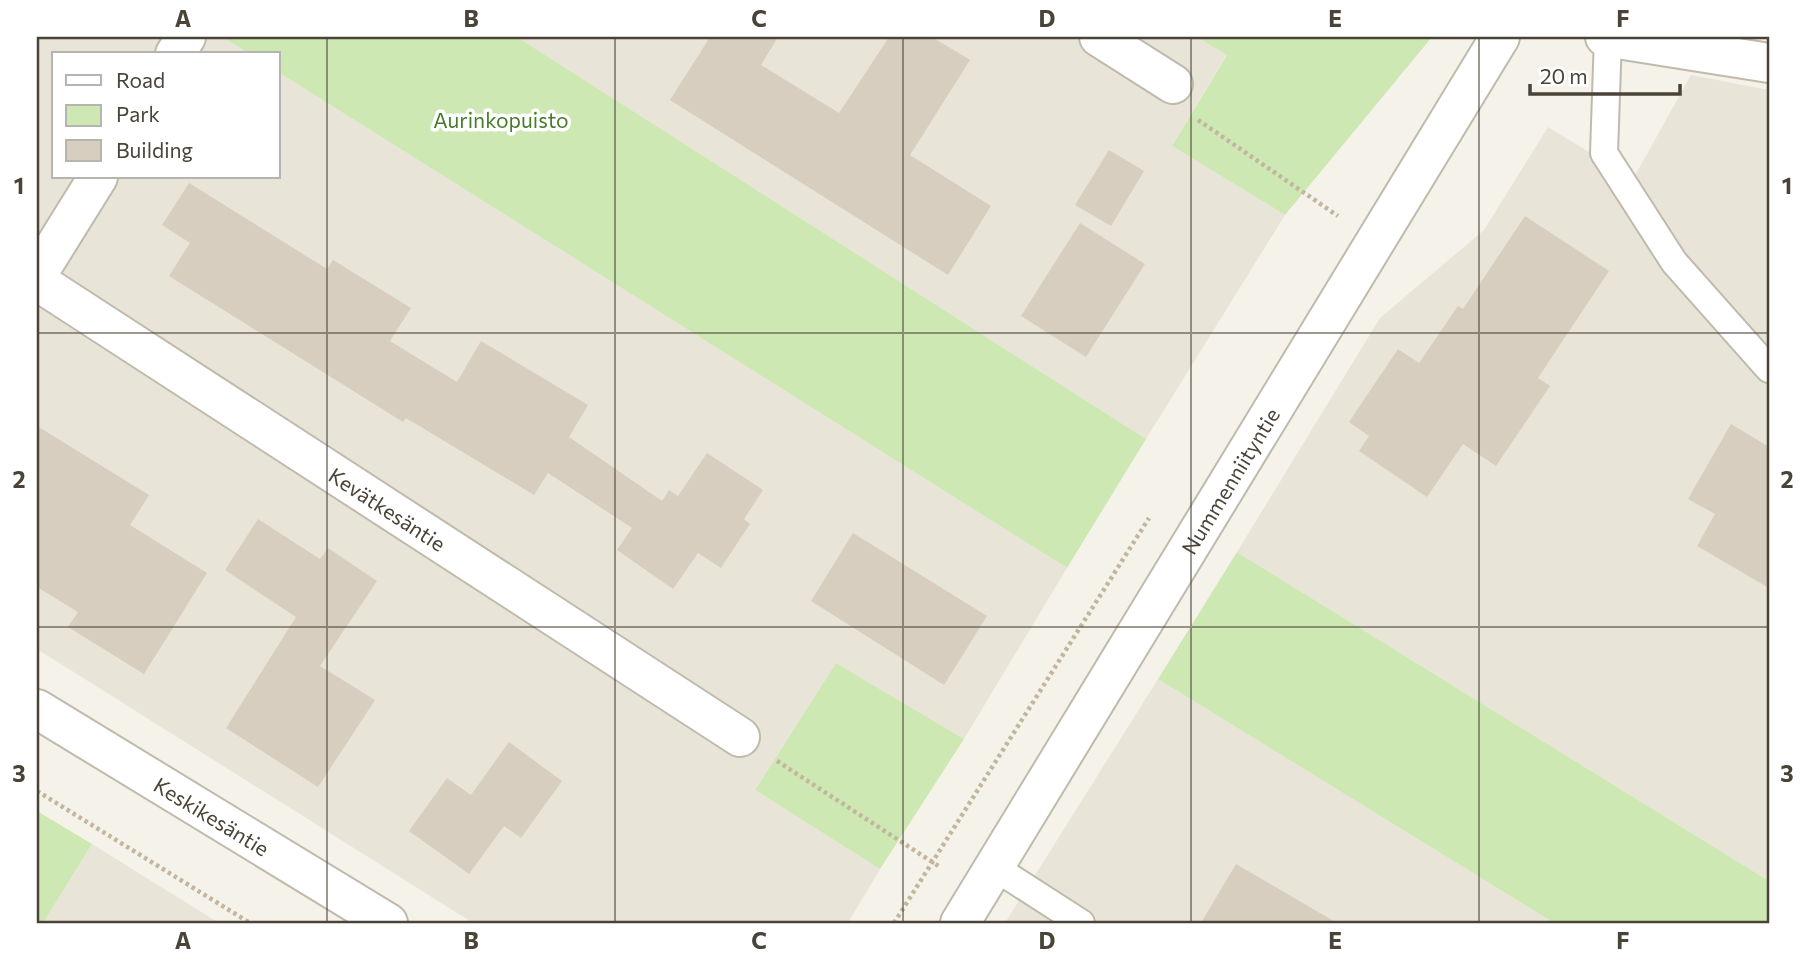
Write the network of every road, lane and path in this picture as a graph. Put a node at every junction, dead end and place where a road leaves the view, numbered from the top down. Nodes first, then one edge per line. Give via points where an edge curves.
1 (186, 37) edge
2 (1099, 37) edge
3 (1500, 37) edge
4 (1607, 37) edge
5 (176, 52) edge
6 (1769, 63) edge
7 (1173, 84) joint
8 (97, 178) edge
9 (1340, 217) dead end
10 (37, 278) edge
11 (1769, 369) edge
12 (1154, 510) dead end
13 (37, 709) edge
14 (740, 737) joint
15 (37, 791) edge
16 (932, 861) junction
17 (987, 879) junction
18 (250, 923) edge
19 (388, 923) edge
20 (894, 923) edge
21 (960, 923) edge
22 (1081, 923) edge

1 - 5 street
2 - 7 street
3 - 17 street, Nummenniityntie
4 - 6 street
4 - 11 lane via 1604,153 1674,262
7 - 9 path via 1195,117
8 - 10 street
10 - 14 street, Kevätkesäntie
12 - 16 path
13 - 19 street, Keskikesäntie
14 - 16 path
15 - 18 path
16 - 17 path
16 - 20 path
17 - 21 street, Nummenniityntie
17 - 22 lane

